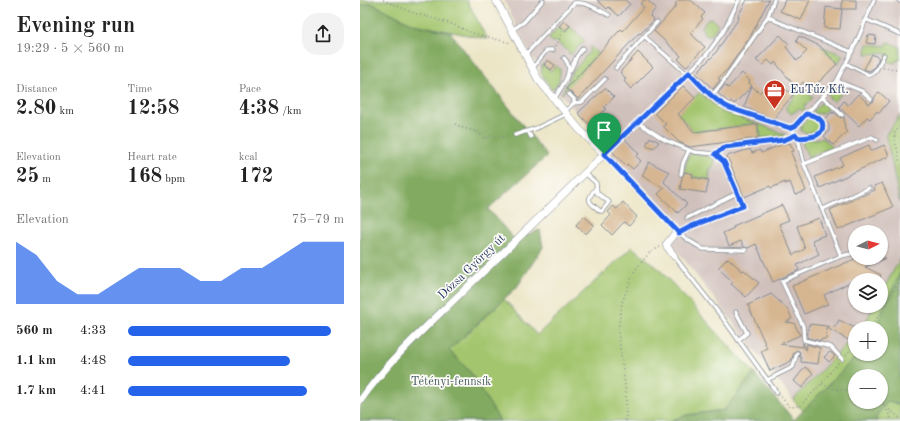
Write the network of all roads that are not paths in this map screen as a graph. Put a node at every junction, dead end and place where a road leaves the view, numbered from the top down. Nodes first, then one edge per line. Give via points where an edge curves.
1 (496, 0) edge
2 (543, 0) edge
3 (739, 0) edge
4 (774, 0) edge
5 (872, 1) edge
6 (609, 15) dead end
7 (768, 16) junction
8 (865, 19) junction
9 (656, 22) dead end
10 (512, 30) junction
11 (900, 34) edge
12 (644, 36) junction
13 (583, 48) dead end
14 (552, 49) road end
15 (852, 52) junction
16 (525, 55) junction
17 (884, 55) dead end
18 (564, 58) dead end
19 (846, 64) junction
20 (616, 68) dead end
21 (532, 70) junction
22 (568, 74) junction
23 (688, 74) junction
24 (605, 79) dead end
25 (837, 81) junction
26 (569, 94) dead end
27 (712, 95) junction
28 (823, 97) junction
29 (555, 98) junction
30 (871, 99) dead end
31 (574, 103) junction
32 (566, 112) junction
33 (806, 114) junction
34 (842, 115) dead end
35 (637, 122) junction
36 (790, 128) junction
37 (528, 131) junction
38 (515, 135) road end
39 (531, 137) dead end
40 (797, 137) junction
41 (877, 140) dead end
42 (689, 150) junction
43 (604, 154) junction
44 (715, 154) junction
45 (804, 164) junction
46 (585, 173) junction
47 (681, 174) dead end
48 (596, 188) junction
49 (869, 188) dead end
50 (737, 193) junction
51 (823, 209) junction
52 (687, 218) dead end
53 (678, 232) junction
54 (746, 250) dead end
55 (848, 254) edge
56 (674, 256) joint
57 (841, 256) junction
58 (736, 312) dead end
59 (738, 340) junction
60 (797, 353) dead end
61 (842, 359) road end
62 (767, 380) junction
63 (777, 393) road end
64 (360, 401) edge

1 - 10 street
2 - 10 lane via 524,22
3 - 23 lane via 707,54
4 - 7 lane
5 - 8 lane
6 - 16 lane via 585,3 574,3
7 - 15 lane
7 - 27 lane
8 - 11 lane
8 - 15 lane
9 - 12 lane
10 - 16 street
12 - 20 lane
12 - 23 lane
13 - 22 lane
14 - 21 lane via 547,50
15 - 19 lane
16 - 21 street
17 - 19 lane via 872,75
18 - 22 lane via 568,64
19 - 25 lane
21 - 29 street
22 - 29 lane
23 - 27 lane
23 - 35 lane
24 - 31 lane via 582,102
25 - 28 lane
25 - 30 lane via 862,91
26 - 31 lane
27 - 36 lane via 725,106
28 - 33 lane
28 - 34 lane
29 - 32 street
31 - 32 lane
32 - 37 lane
32 - 43 street
33 - 36 lane
33 - 40 lane via 819,118 823,126 821,132 812,137
35 - 42 lane via 665,140
35 - 43 lane
36 - 40 lane
37 - 38 lane
37 - 39 lane
40 - 44 lane via 725,147
40 - 45 lane
41 - 45 lane via 872,137
42 - 44 lane
42 - 47 lane
43 - 46 street, Dózsa György út
43 - 53 lane
44 - 50 lane via 724,162
45 - 51 lane
46 - 48 lane via 596,183
46 - 64 street, Dózsa György út via 420,333
48 - 48 lane via 597,193 609,202 602,211 591,204 589,199
49 - 51 lane
50 - 52 lane
50 - 53 lane via 743,206
51 - 57 lane
53 - 54 lane via 703,249
53 - 56 street via 666,245
55 - 57 lane
56 - 59 lane
57 - 61 lane via 782,281 803,326 804,340 831,347
58 - 59 lane via 747,333
59 - 62 lane
60 - 62 lane via 793,367
62 - 63 lane

